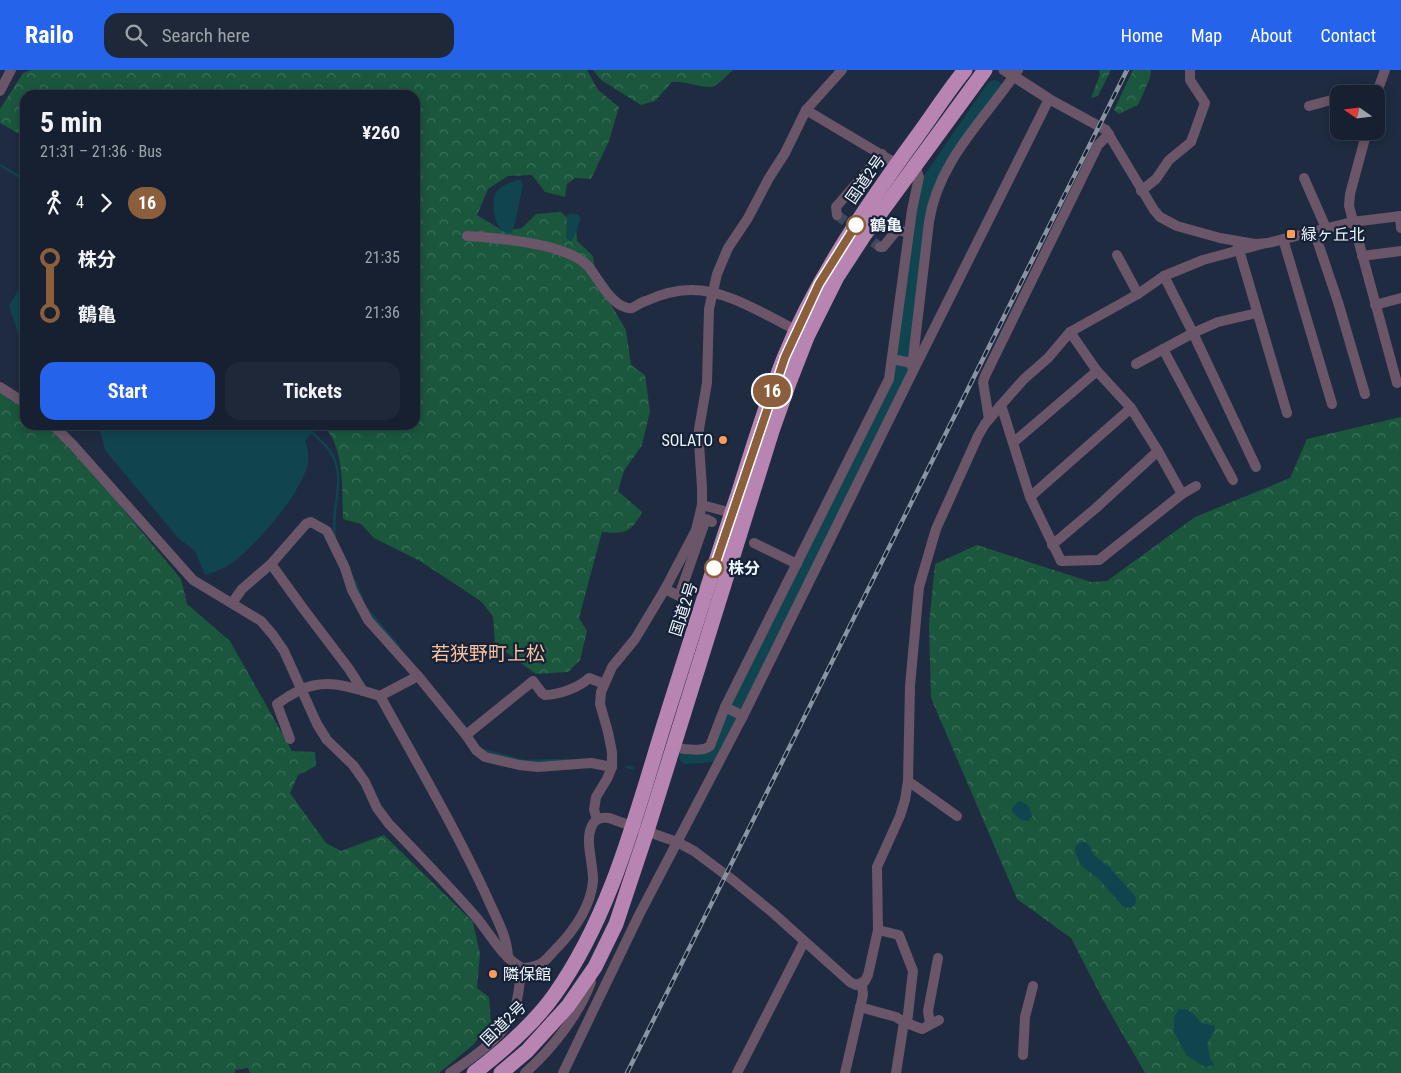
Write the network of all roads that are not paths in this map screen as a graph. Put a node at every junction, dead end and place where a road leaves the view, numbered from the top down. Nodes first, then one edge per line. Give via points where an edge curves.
1 (11, 70) edge
2 (842, 70) edge
3 (965, 70) edge
4 (985, 70) edge
5 (1190, 70) edge
6 (1385, 70) edge
7 (1012, 72) edge
8 (1380, 85) edge
9 (0, 91) edge
10 (1049, 99) junction
11 (1330, 100) edge
12 (1309, 106) dead end
13 (806, 110) junction
14 (1109, 134) junction
15 (1365, 140) edge
16 (882, 154) junction
17 (897, 164) junction
18 (915, 166) junction
19 (1304, 178) dead end
20 (1141, 191) junction
21 (837, 215) dead end
22 (1400, 216) edge
23 (1352, 222) junction
24 (1326, 228) junction
25 (1401, 228) edge
26 (1314, 231) junction
27 (909, 233) junction
28 (467, 236) dead end
29 (1283, 239) junction
30 (1238, 246) junction
31 (880, 247) dead end
32 (1401, 251) edge
33 (1117, 254) dead end
34 (1362, 256) junction
35 (1164, 276) junction
36 (714, 292) junction
37 (1138, 294) junction
38 (1401, 298) edge
39 (1376, 305) junction
40 (1257, 313) junction
41 (796, 330) junction
42 (1070, 332) junction
43 (1193, 333) junction
44 (1163, 349) junction
45 (892, 359) junction
46 (1136, 364) dead end
47 (912, 368) junction
48 (1097, 371) junction
49 (1397, 382) dead end
50 (0, 387) edge
51 (1365, 394) dead end
52 (20, 399) edge
53 (1332, 404) dead end
54 (1001, 405) junction
55 (1131, 408) junction
56 (1287, 413) dead end
57 (989, 419) junction
58 (58, 430) edge
59 (1014, 442) junction
60 (1158, 451) junction
61 (1256, 467) dead end
62 (1233, 480) dead end
63 (1196, 486) dead end
64 (1182, 494) junction
65 (1030, 497) junction
66 (702, 505) junction
67 (732, 513) junction
68 (712, 522) dead end
69 (754, 543) dead end
70 (1052, 546) junction
71 (271, 564) junction
72 (797, 564) junction
73 (665, 589) junction
74 (232, 603) junction
75 (418, 676) junction
76 (604, 684) junction
77 (301, 689) junction
78 (363, 691) junction
79 (380, 696) junction
80 (726, 708) junction
81 (742, 715) junction
82 (469, 733) junction
83 (290, 738) dead end
84 (683, 748) dead end
85 (612, 767) junction
86 (908, 781) junction
87 (957, 816) dead end
88 (597, 819) junction
89 (632, 826) junction
90 (647, 831) junction
91 (677, 842) junction
92 (878, 930) junction
93 (804, 942) junction
94 (508, 958) junction
95 (938, 958) dead end
96 (595, 967) junction
97 (522, 968) junction
98 (862, 984) junction
99 (1033, 986) dead end
100 (860, 1007) junction
101 (905, 1022) junction
102 (1023, 1055) dead end
103 (450, 1073) edge
104 (474, 1073) edge
105 (501, 1073) edge
106 (525, 1073) edge
107 (563, 1073) edge
108 (737, 1073) edge
109 (845, 1073) edge
110 (896, 1073) edge

1 - 9 street
2 - 13 street
3 - 17 highway, 国道2号
4 - 18 highway, 国道2号
5 - 20 street via 1190,80 1205,104 1191,142 1169,160 1156,179
6 - 8 street
7 - 10 street
7 - 47 street via 955,154 937,188 930,213
10 - 14 street
10 - 47 street
11 - 12 street
13 - 16 street
13 - 36 street via 785,153 728,248
14 - 20 street
14 - 57 street via 1098,145 985,376 983,382
15 - 23 street via 1350,194
16 - 17 street
16 - 21 street via 836,207
17 - 41 highway, 国道2号 via 838,252
18 - 27 street via 919,177
18 - 90 highway, 国道2号 via 865,234 807,337 789,383
19 - 24 street
20 - 30 street via 1154,210 1168,222
22 - 23 street
22 - 25 street
23 - 24 street
23 - 34 street
24 - 26 street
26 - 29 street
26 - 51 street
27 - 31 street via 897,230
27 - 45 street
28 - 36 street via 548,246 572,254 587,265 617,304 627,308 667,294 690,290
29 - 30 street
29 - 53 street
30 - 35 street
30 - 40 street
32 - 34 street
33 - 37 street
34 - 39 street
35 - 37 street
35 - 43 street
36 - 41 street
36 - 66 street via 709,308 706,394 699,443
37 - 42 street
38 - 39 street
39 - 49 street
40 - 43 street via 1218,322
40 - 56 street
41 - 67 highway, 国道2号 via 773,388
42 - 48 street
42 - 54 street
43 - 44 street
43 - 61 street
44 - 46 street
44 - 62 street
45 - 47 street
45 - 72 street via 889,379
47 - 81 street
48 - 55 street
48 - 59 street
50 - 52 street
54 - 57 street
54 - 59 street
55 - 60 street
55 - 65 street
57 - 86 street via 978,436 936,529 919,587 910,686
58 - 74 street via 193,580
59 - 65 street
60 - 64 street
60 - 70 street
63 - 64 street
64 - 70 street via 1099,560 1061,561
65 - 70 street
66 - 67 street
66 - 73 street via 696,530
67 - 89 highway, 国道2号
68 - 73 street via 706,519 679,596
69 - 72 street
71 - 74 street via 242,589
71 - 75 street via 306,524 311,522 326,532 368,620
71 - 78 street
72 - 80 street
73 - 76 street
74 - 77 street via 261,620 274,635
75 - 79 street
75 - 82 street
76 - 82 street via 589,678 545,696 533,681
76 - 85 street via 600,704 612,752
77 - 78 street via 333,683
77 - 83 street via 276,704
77 - 94 street via 316,724 357,771 389,824 477,918
78 - 79 street
79 - 94 street via 466,852 504,934
80 - 81 street
80 - 84 street via 710,746 698,750
81 - 91 street
82 - 85 street via 476,750 485,757 538,767 590,763
85 - 88 street via 596,797 594,810
86 - 87 street
86 - 92 street via 900,816 877,867
88 - 89 street via 609,818
88 - 97 street via 590,832 593,883 572,933 542,963
89 - 90 street
89 - 104 highway, 国道2号 via 601,912 568,974 532,1022
90 - 91 street
90 - 96 highway, 国道2号 via 616,924
91 - 93 street via 734,881
91 - 107 street
92 - 98 street via 868,975
92 - 101 street via 899,935 910,960 913,971
93 - 98 street via 850,982
93 - 108 street
94 - 97 street
95 - 101 street via 928,1011 934,1022 922,1029
96 - 105 highway, 国道2号 via 568,1006 527,1051
96 - 106 street via 589,988 557,1040
97 - 103 street via 516,1006 508,1024 496,1038
98 - 100 street
99 - 102 street via 1025,1018
100 - 101 street via 896,1016
100 - 109 street
101 - 110 street

